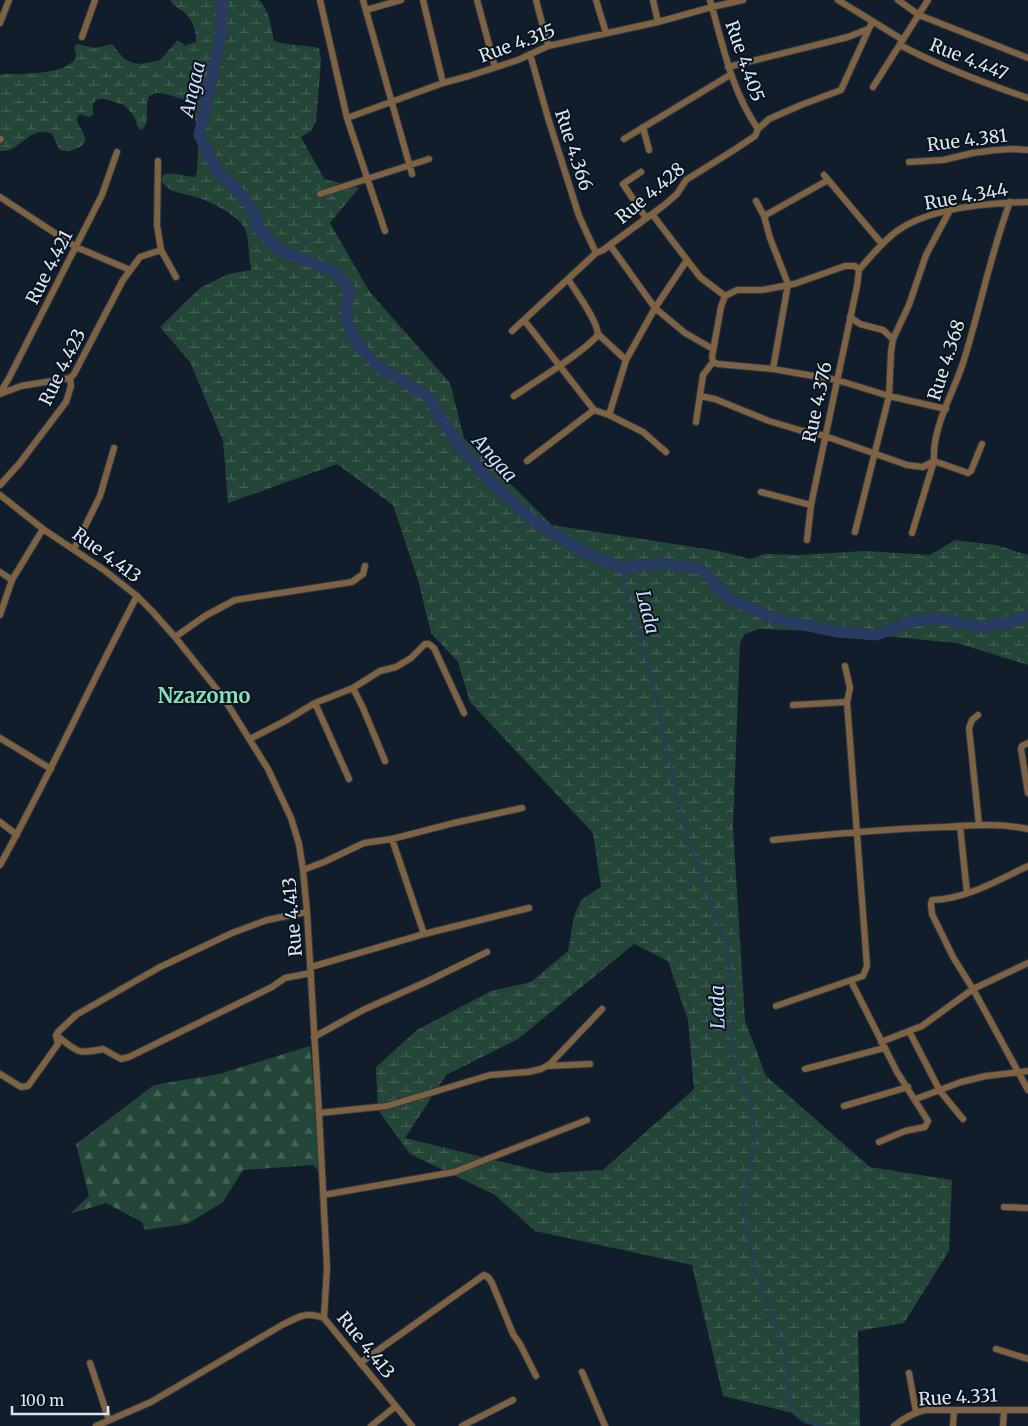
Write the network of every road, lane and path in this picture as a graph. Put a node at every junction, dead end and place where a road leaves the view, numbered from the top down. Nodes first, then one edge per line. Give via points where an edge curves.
1 (9, 0) edge
2 (94, 0) edge
3 (320, 0) edge
4 (364, 0) edge
5 (401, 0) edge
6 (423, 0) edge
7 (477, 0) edge
8 (536, 0) edge
9 (596, 0) edge
10 (653, 0) edge
11 (743, 0) edge
12 (838, 0) edge
13 (898, 0) edge
14 (928, 0) edge
15 (711, 3) edge
16 (366, 10) junction
17 (919, 15) junction
18 (658, 22) junction
19 (872, 22) junction
20 (0, 23) edge
21 (868, 29) junction
22 (606, 34) junction
23 (82, 37) dead end
24 (901, 43) junction
25 (548, 46) junction
26 (530, 54) junction
27 (1028, 58) edge
28 (728, 66) junction
29 (495, 67) junction
30 (730, 75) junction
31 (443, 83) junction
32 (873, 87) dead end
33 (1028, 98) edge
34 (392, 103) junction
35 (347, 118) junction
36 (643, 127) junction
37 (758, 129) junction
38 (624, 139) dead end
39 (649, 150) dead end
40 (1028, 150) edge
41 (117, 152) dead end
42 (430, 159) dead end
43 (158, 161) dead end
44 (909, 162) dead end
45 (409, 165) junction
46 (641, 172) dead end
47 (412, 174) dead end
48 (367, 179) junction
49 (320, 194) dead end
50 (0, 197) edge
51 (756, 201) dead end
52 (1010, 202) junction
53 (1028, 202) edge
54 (950, 210) junction
55 (652, 214) junction
56 (764, 216) junction
57 (646, 218) junction
58 (385, 231) dead end
59 (882, 244) junction
60 (610, 245) junction
61 (76, 247) junction
62 (161, 250) junction
63 (596, 253) junction
64 (687, 260) junction
65 (130, 270) junction
66 (859, 270) junction
67 (176, 277) dead end
68 (568, 279) junction
69 (788, 284) junction
70 (725, 296) junction
71 (655, 308) junction
72 (850, 317) junction
73 (524, 320) junction
74 (512, 330) dead end
75 (598, 334) junction
76 (893, 339) junction
77 (713, 349) junction
78 (626, 360) junction
79 (713, 362) junction
80 (558, 366) junction
81 (774, 369) junction
82 (70, 378) junction
83 (837, 380) junction
84 (0, 393) edge
85 (514, 396) dead end
86 (700, 396) junction
87 (889, 396) junction
88 (946, 409) junction
89 (594, 410) junction
90 (609, 415) junction
91 (696, 422) dead end
92 (825, 436) junction
93 (982, 444) dead end
94 (114, 448) dead end
95 (666, 452) dead end
96 (874, 452) junction
97 (527, 461) dead end
98 (934, 461) junction
99 (0, 485) edge
100 (761, 492) dead end
101 (0, 495) edge
102 (811, 506) junction
103 (43, 529) junction
104 (855, 532) dead end
105 (912, 533) dead end
106 (807, 540) dead end
107 (74, 549) junction
108 (365, 566) dead end
109 (0, 572) edge
110 (12, 580) junction
111 (136, 596) junction
112 (0, 615) edge
113 (175, 637) junction
114 (845, 666) dead end
115 (352, 688) junction
116 (847, 702) junction
117 (314, 703) junction
118 (793, 705) dead end
119 (464, 713) dead end
120 (978, 715) dead end
121 (0, 738) edge
122 (250, 739) junction
123 (1028, 743) edge
124 (385, 762) dead end
125 (51, 769) junction
126 (348, 779) dead end
127 (1028, 793) edge
128 (522, 808) dead end
129 (0, 822) edge
130 (979, 824) junction
131 (960, 826) junction
132 (1028, 829) edge
133 (857, 832) junction
134 (17, 835) junction
135 (392, 839) junction
136 (773, 840) dead end
137 (0, 866) edge
138 (1028, 866) edge
139 (303, 870) junction
140 (966, 893) junction
141 (529, 908) dead end
142 (307, 912) junction
143 (424, 934) junction
144 (487, 952) dead end
145 (1027, 964) edge
146 (311, 970) junction
147 (851, 981) junction
148 (973, 989) junction
149 (776, 1006) dead end
150 (602, 1009) dead end
151 (910, 1031) junction
152 (56, 1035) junction
153 (314, 1037) junction
154 (883, 1045) junction
155 (590, 1064) dead end
156 (547, 1066) junction
157 (805, 1069) dead end
158 (1028, 1071) edge
159 (1018, 1072) junction
160 (0, 1074) edge
161 (908, 1087) junction
162 (1028, 1090) edge
163 (940, 1091) junction
164 (916, 1099) junction
165 (844, 1106) dead end
166 (319, 1113) junction
167 (963, 1119) dead end
168 (587, 1120) dead end
169 (879, 1142) dead end
170 (323, 1194) junction
171 (1004, 1207) dead end
172 (1028, 1208) edge
173 (324, 1318) junction
174 (996, 1350) dead end
175 (1028, 1359) edge
176 (90, 1363) dead end
177 (360, 1363) junction
178 (582, 1372) dead end
179 (909, 1373) dead end
180 (536, 1376) dead end
181 (513, 1400) dead end
182 (396, 1406) junction
183 (954, 1410) junction
184 (1004, 1410) junction
185 (1028, 1410) edge
186 (916, 1412) junction
187 (109, 1420) junction
188 (96, 1426) edge
189 (371, 1426) edge
190 (412, 1426) edge
191 (462, 1426) edge
192 (605, 1426) edge
193 (894, 1426) edge
194 (953, 1426) edge
195 (1003, 1426) edge

1 - 20 street
2 - 23 street
3 - 35 street
4 - 16 street
5 - 16 street
6 - 31 street
7 - 29 street
8 - 25 street
9 - 22 street
10 - 18 street
11 - 15 street, Rue 4.315
12 - 19 street, Rue 4.447
13 - 17 street
14 - 17 street
15 - 18 street, Rue 4.315
15 - 28 street, Rue 4.405
16 - 34 street
17 - 24 street
17 - 27 street
18 - 22 street, Rue 4.315
19 - 21 street, Rue 4.428
19 - 24 street, Rue 4.447
21 - 28 street via 848,37
21 - 37 street, Rue 4.428 via 841,90 769,119
22 - 25 street, Rue 4.315
24 - 32 street
24 - 33 street, Rue 4.447 via 924,58
25 - 26 street, Rue 4.315
26 - 29 street, Rue 4.315
26 - 63 street, Rue 4.366 via 580,216
28 - 30 street, Rue 4.405
29 - 31 street, Rue 4.315
30 - 36 street
30 - 37 street, Rue 4.405 via 744,108
31 - 34 street, Rue 4.315
34 - 35 street, Rue 4.315
34 - 45 street
35 - 48 street
36 - 38 street
36 - 39 street
37 - 55 street, Rue 4.428 via 754,136 686,180 677,194
40 - 44 street, Rue 4.381 via 996,150 943,160
41 - 61 street, Rue 4.421 via 102,195
42 - 45 street
43 - 62 street via 157,225
45 - 47 street
45 - 48 street
46 - 57 street via 623,184
48 - 49 street
48 - 58 street
50 - 61 street
51 - 56 street
52 - 53 street, Rue 4.344
52 - 54 street, Rue 4.344
52 - 88 street, Rue 4.368 via 998,232 963,364
54 - 59 street, Rue 4.344 via 920,218
54 - 76 street via 926,255
55 - 57 street, Rue 4.428
55 - 64 street
56 - 59 street via 826,178
56 - 69 street
57 - 60 street, Rue 4.428
59 - 66 street, Rue 4.344
60 - 63 street, Rue 4.428
60 - 71 street
61 - 65 street
61 - 84 street, Rue 4.421
62 - 65 street, Rue 4.423 via 140,257
62 - 67 street
63 - 68 street, Rue 4.428
64 - 70 street via 700,277
64 - 71 street
65 - 82 street, Rue 4.423
66 - 69 street via 855,266 845,266
66 - 72 street, Rue 4.376
68 - 73 street, Rue 4.428
68 - 75 street via 598,328
69 - 70 street via 762,290 737,290
69 - 81 street
70 - 77 street
71 - 77 street via 685,333
71 - 78 street
72 - 76 street via 860,324 883,330
72 - 83 street, Rue 4.376
73 - 74 street, Rue 4.428
73 - 80 street
75 - 78 street
75 - 80 street
76 - 87 street
77 - 79 street
78 - 90 street
79 - 81 street
79 - 86 street via 703,375
80 - 85 street
80 - 89 street
81 - 83 street
82 - 84 street
82 - 99 street, Rue 4.423 via 66,402
83 - 87 street
83 - 92 street, Rue 4.376
86 - 91 street
86 - 92 street via 716,399 769,421
87 - 88 street
87 - 96 street
88 - 98 street, Rue 4.368
89 - 90 street
89 - 97 street
90 - 95 street via 643,432
92 - 96 street
92 - 102 street, Rue 4.376
93 - 98 street via 968,473
94 - 107 street via 100,496
96 - 98 street via 907,465 923,467
96 - 104 street
98 - 105 street, Rue 4.368
100 - 102 street
101 - 103 street, Rue 4.413
102 - 106 street, Rue 4.376
103 - 107 street, Rue 4.413
103 - 110 street
107 - 111 street, Rue 4.413
108 - 113 street via 363,574 352,582 235,600
109 - 110 street
110 - 112 street
111 - 113 street, Rue 4.413
111 - 125 street
113 - 122 street, Rue 4.413 via 223,697
114 - 116 street via 850,688
115 - 117 street
115 - 119 street via 373,674 396,667 429,644 434,648
115 - 124 street
116 - 118 street
116 - 133 street
117 - 122 street
117 - 126 street
120 - 130 street via 969,728
121 - 125 street
122 - 139 street, Rue 4.413 via 291,818
123 - 127 street via 1021,750
125 - 134 street
128 - 135 street
129 - 134 street
130 - 131 street
130 - 132 street
131 - 133 street
131 - 140 street
133 - 136 street
133 - 147 street via 867,966 863,976
134 - 137 street
135 - 139 street via 364,843
135 - 143 street
138 - 140 street
139 - 142 street, Rue 4.413
140 - 148 street via 932,900 931,904 932,914 948,948
141 - 143 street
142 - 146 street, Rue 4.413
142 - 152 street via 267,920 232,933 160,967 76,1014
143 - 146 street
144 - 153 street via 363,1010
145 - 148 street
146 - 152 street via 286,978 129,1057 121,1059 103,1049 85,1053 78,1051
146 - 153 street, Rue 4.413
147 - 149 street
147 - 154 street
148 - 151 street
148 - 159 street
150 - 156 street
151 - 154 street
151 - 163 street
152 - 160 street via 58,1044 28,1086 21,1087
153 - 166 street, Rue 4.413
154 - 157 street
154 - 161 street
155 - 156 street
156 - 166 street via 528,1072 490,1075 387,1106
158 - 159 street
159 - 162 street
159 - 163 street via 961,1082
161 - 164 street
161 - 165 street
163 - 164 street
163 - 167 street
164 - 169 street via 927,1125
166 - 170 street, Rue 4.413
168 - 170 street via 454,1172
170 - 173 street, Rue 4.413
171 - 172 street
173 - 177 street, Rue 4.413
173 - 187 street via 303,1315 151,1402
174 - 175 street
176 - 187 street
177 - 180 street via 484,1275 492,1282 513,1334
177 - 182 street, Rue 4.413
178 - 192 street
179 - 186 street
181 - 191 street
182 - 189 street
182 - 190 street, Rue 4.413
183 - 184 street, Rue 4.331
183 - 186 street, Rue 4.331
183 - 194 street
184 - 185 street, Rue 4.331
184 - 195 street
186 - 193 street, Rue 4.331
187 - 188 street

